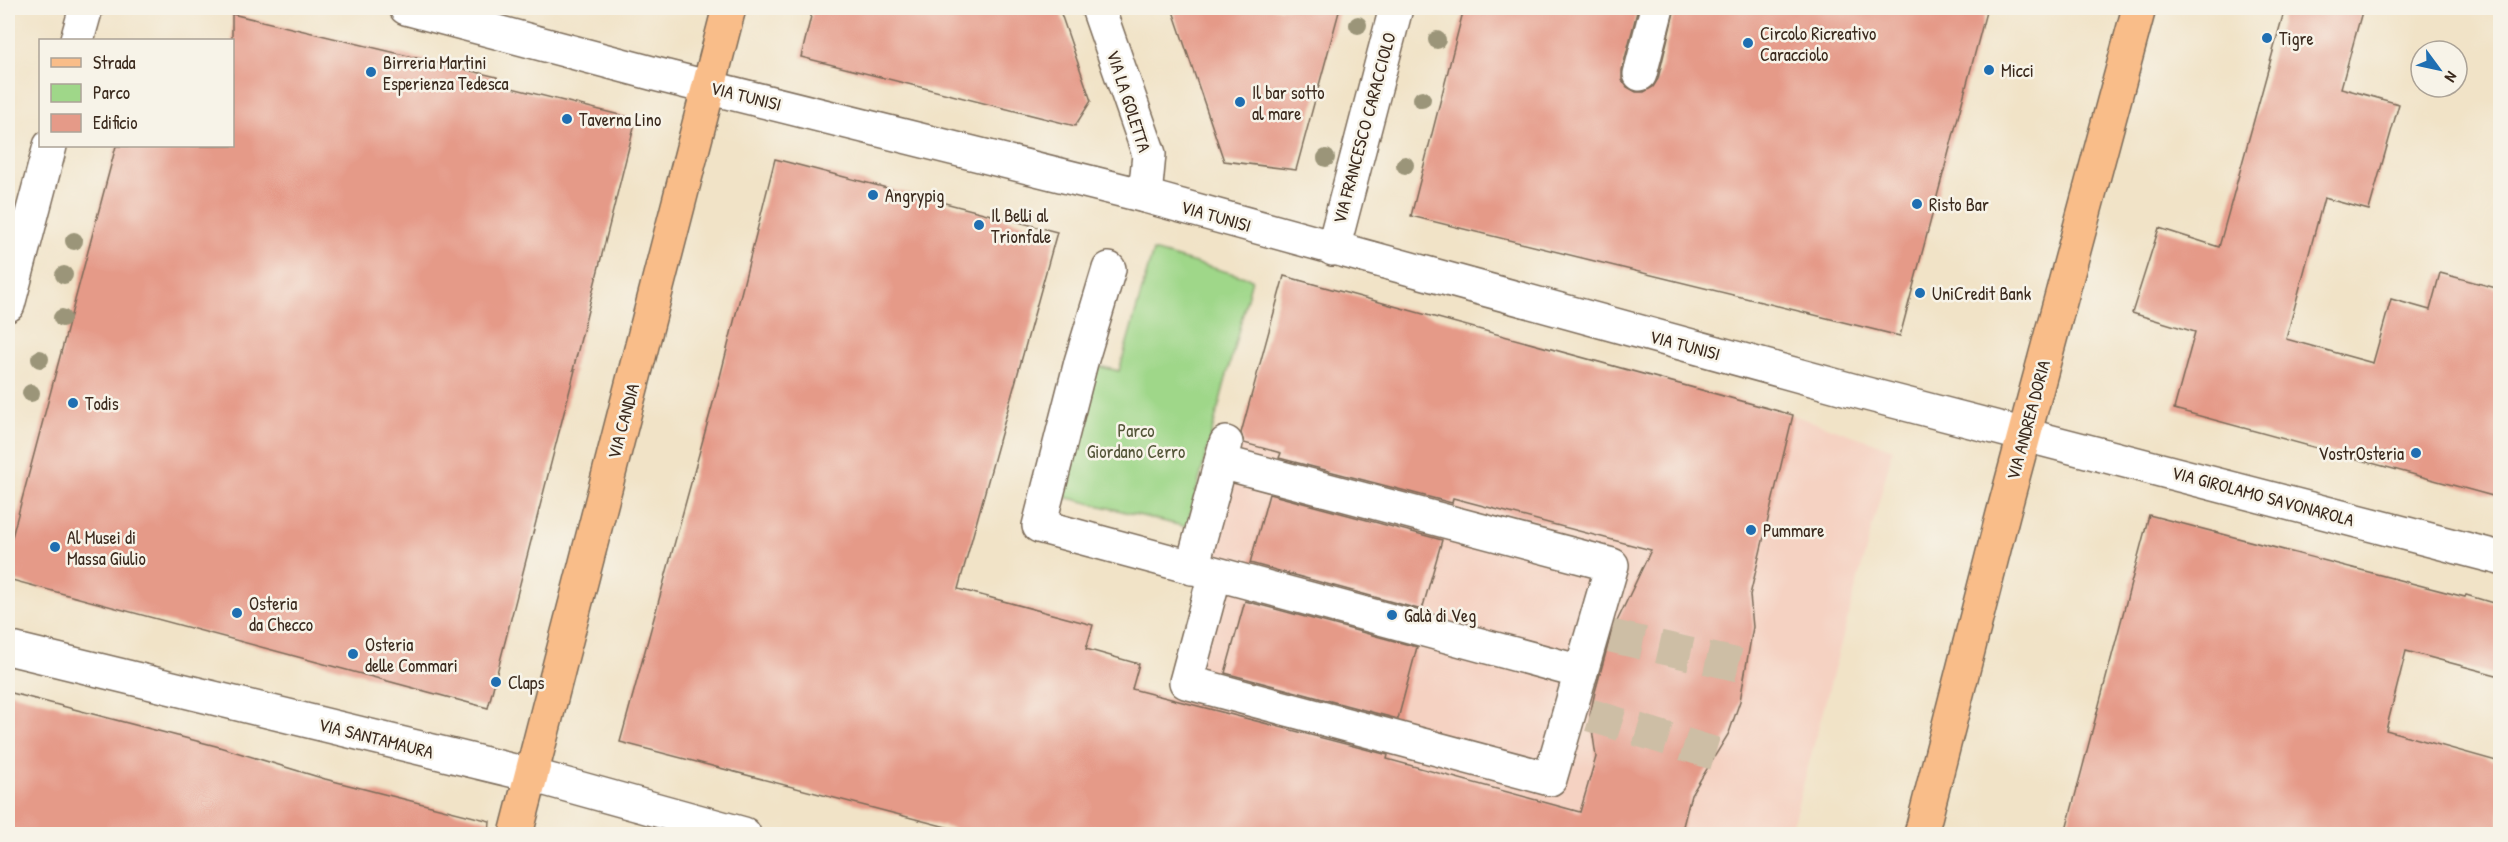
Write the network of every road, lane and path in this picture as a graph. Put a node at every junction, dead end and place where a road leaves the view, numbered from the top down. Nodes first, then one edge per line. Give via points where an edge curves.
1 (86, 8) edge
2 (406, 8) edge
3 (729, 8) edge
4 (1098, 8) edge
5 (1396, 8) edge
6 (1657, 8) edge
7 (2139, 8) edge
8 (77, 39) edge
9 (1640, 74) dead end
10 (710, 87) junction
11 (50, 147) edge
12 (1144, 196) junction
13 (1333, 249) junction
14 (1109, 269) dead end
15 (8, 305) edge
16 (2025, 434) junction
17 (2500, 558) edge
18 (1203, 571) junction
19 (8, 648) edge
20 (1581, 672) junction
21 (531, 775) junction
22 (516, 834) edge
23 (744, 834) edge
24 (1921, 834) edge

1 - 8 street
2 - 10 street, VIA TUNISI
3 - 10 main road, VIA CANDIA
4 - 12 street, VIA LA GOLETTA via 1149,154
5 - 13 street, VIA FRANCESCO CARACCIOLO
6 - 9 street
7 - 16 main road, VIA ANDREA DORIA
10 - 12 street, VIA TUNISI
10 - 21 main road, VIA CANDIA
11 - 15 street
12 - 13 street, VIA TUNISI
13 - 16 street, VIA TUNISI
14 - 18 street via 1039,526
16 - 17 street, VIA GIROLAMO SAVONAROLA
16 - 24 main road, VIA ANDREA DORIA
18 - 20 street
18 - 20 street via 1185,682 1550,779 1580,713
18 - 20 street via 1224,452 1612,565 1602,634
19 - 21 street, VIA SANTAMAURA
21 - 22 main road, VIA CANDIA
21 - 23 street, VIA SANTAMAURA

